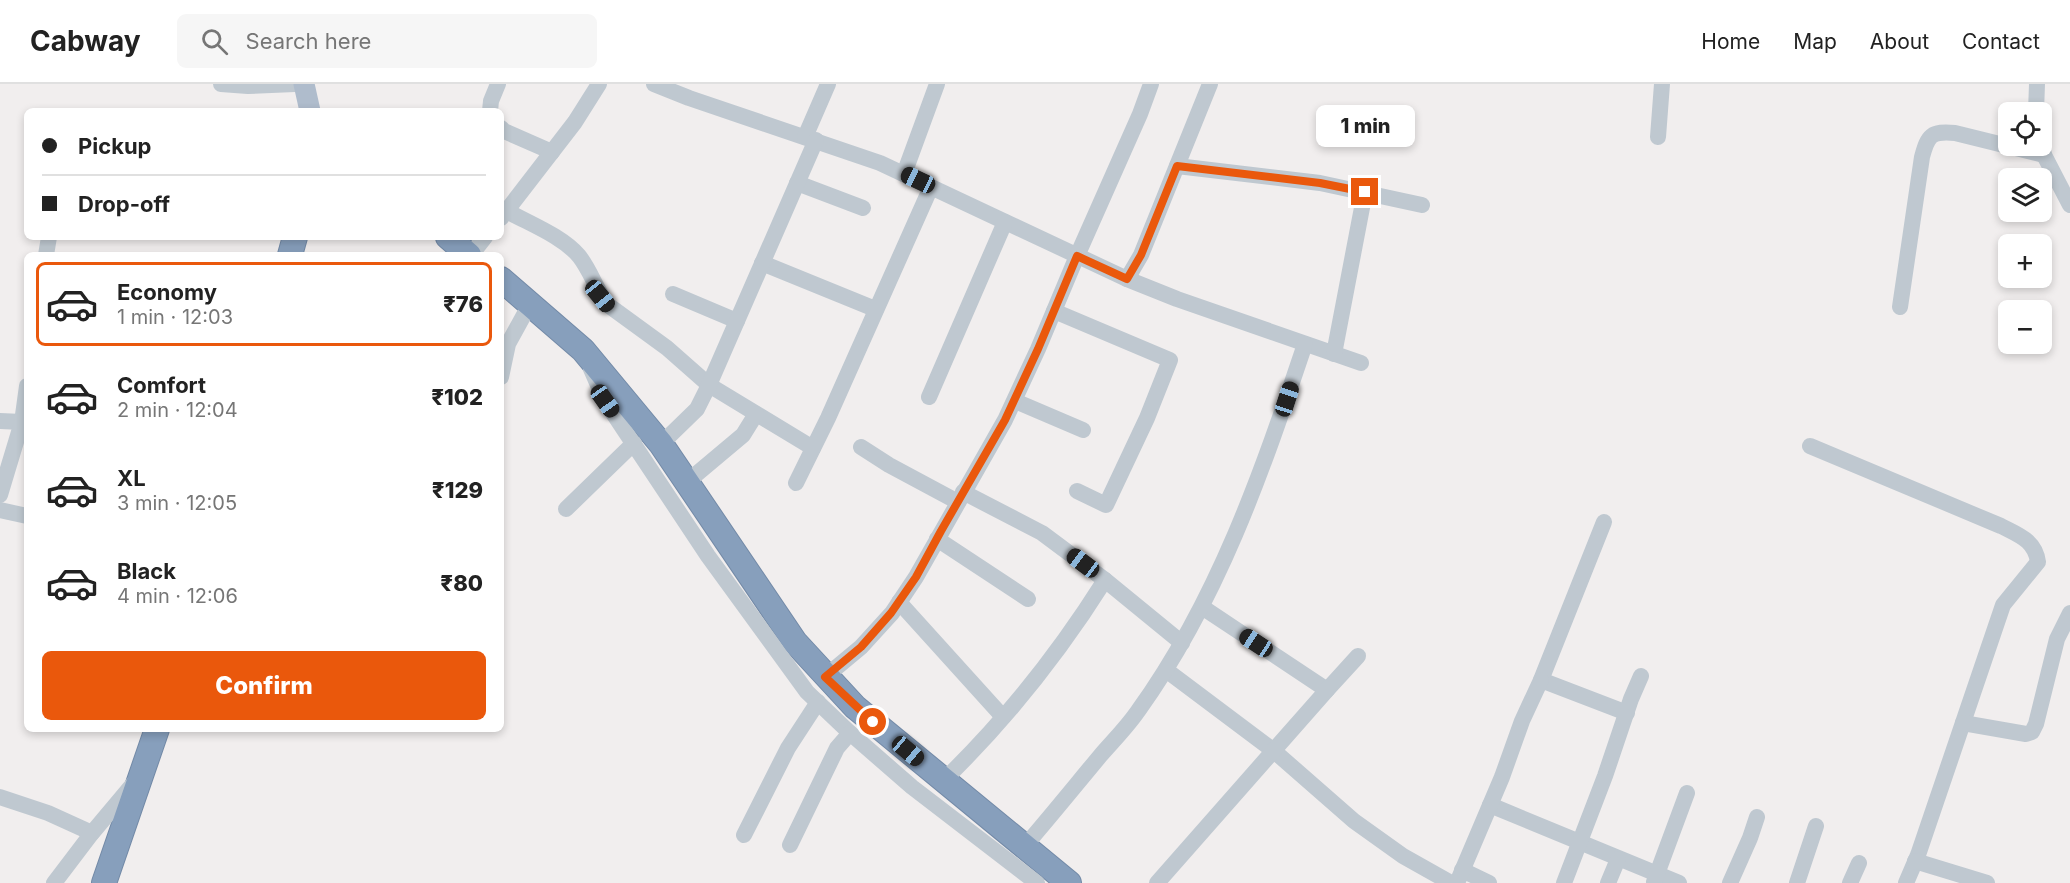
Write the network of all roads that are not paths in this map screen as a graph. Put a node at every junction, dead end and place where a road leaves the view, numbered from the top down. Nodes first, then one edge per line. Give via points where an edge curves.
1 (221, 84) edge
2 (295, 84) edge
3 (304, 84) edge
4 (498, 84) edge
5 (598, 84) edge
6 (654, 84) edge
7 (828, 84) edge
8 (937, 84) edge
9 (1151, 84) edge
10 (1210, 84) edge
11 (1662, 84) edge
12 (2037, 84) edge
13 (2036, 102) edge
14 (309, 108) edge
15 (490, 108) edge
16 (504, 131) edge
17 (1658, 137) dead end
18 (811, 139) junction
19 (1998, 141) edge
20 (552, 152) junction
21 (2046, 156) edge
22 (1177, 166) junction
23 (904, 174) junction
24 (797, 183) junction
25 (931, 187) junction
26 (1365, 192) junction
27 (1422, 205) dead end
28 (2070, 206) edge
29 (863, 208) dead end
30 (504, 215) edge
31 (1005, 222) junction
32 (451, 240) edge
33 (482, 240) edge
34 (466, 252) edge
35 (472, 252) edge
36 (1077, 256) junction
37 (762, 263) junction
38 (1127, 279) junction
39 (504, 282) edge
40 (673, 294) dead end
41 (530, 304) junction
42 (1900, 307) dead end
43 (875, 309) junction
44 (1054, 311) junction
45 (736, 321) junction
46 (1305, 344) junction
47 (583, 350) junction
48 (1334, 354) junction
49 (504, 363) edge
50 (1361, 363) dead end
51 (709, 385) junction
52 (929, 397) dead end
53 (1015, 401) junction
54 (24, 408) edge
55 (756, 414) junction
56 (0, 421) edge
57 (22, 422) junction
58 (1083, 430) dead end
59 (634, 443) junction
60 (661, 444) junction
61 (1810, 446) dead end
62 (861, 447) dead end
63 (813, 448) junction
64 (687, 482) junction
65 (796, 483) dead end
66 (1077, 491) dead end
67 (0, 495) edge
68 (961, 497) junction
69 (566, 509) dead end
70 (0, 510) edge
71 (24, 515) edge
72 (1604, 522) dead end
73 (937, 539) junction
74 (1105, 580) junction
75 (1028, 598) dead end
76 (899, 602) junction
77 (1202, 607) junction
78 (2070, 613) edge
79 (2063, 641) edge
80 (1182, 643) junction
81 (1358, 656) dead end
82 (1166, 670) junction
83 (1641, 676) dead end
84 (825, 677) junction
85 (1541, 680) junction
86 (1327, 690) junction
87 (818, 702) junction
88 (1627, 713) junction
89 (1003, 717) junction
90 (1963, 723) junction
91 (156, 732) edge
92 (850, 733) junction
93 (1274, 751) junction
94 (140, 777) junction
95 (943, 781) junction
96 (1687, 793) dead end
97 (0, 797) edge
98 (1490, 805) junction
99 (1757, 817) dead end
100 (1815, 825) dead end
101 (92, 833) junction
102 (744, 835) dead end
103 (1579, 843) junction
104 (790, 845) dead end
105 (1024, 847) junction
106 (1618, 859) junction
107 (1915, 861) junction
108 (1859, 863) dead end
109 (1456, 879) edge
110 (1655, 879) edge
111 (1028, 880) edge
112 (54, 883) edge
113 (104, 883) edge
114 (1070, 883) edge
115 (1157, 883) edge
116 (1489, 883) edge
117 (1564, 883) edge
118 (1608, 883) edge
119 (1679, 883) edge
120 (1730, 883) edge
121 (1797, 883) edge
122 (1850, 883) edge
123 (1906, 883) edge
124 (1987, 883) edge

1 - 2 street
3 - 14 main road
4 - 15 street
5 - 20 street
6 - 18 street
7 - 18 street
8 - 23 street
9 - 36 street
10 - 22 street
11 - 17 street
12 - 13 street
16 - 20 street
18 - 23 street
18 - 24 street
19 - 42 street via 1942,132 1926,141
20 - 30 street
21 - 28 street
22 - 26 street
22 - 38 street via 1141,255
23 - 25 street
24 - 29 street
24 - 37 street
25 - 31 street
25 - 43 street
26 - 27 street
26 - 48 street
30 - 51 street via 558,239 577,254 608,305
31 - 36 street
31 - 52 street
32 - 34 highway
33 - 35 street
36 - 38 street
36 - 44 street
37 - 43 street
37 - 45 street
38 - 46 street
39 - 41 highway
40 - 45 street
41 - 47 highway
41 - 49 street via 508,344
43 - 63 street
44 - 53 street
44 - 66 street via 1170,360 1106,504
45 - 51 street
46 - 48 street
46 - 77 street via 1239,528
47 - 59 street via 605,401
47 - 60 highway
48 - 50 street
51 - 55 street
51 - 60 street via 697,409
53 - 58 street
53 - 68 street
54 - 57 street
55 - 63 street
55 - 64 street via 743,435
56 - 57 street
57 - 67 street
59 - 69 street
59 - 87 street via 708,556
60 - 64 highway
61 - 90 street via 2001,526 2036,550 2038,562 2003,605
62 - 68 street via 889,465
63 - 65 street
64 - 84 highway via 795,642
68 - 73 street
68 - 74 street via 1042,533
70 - 71 street
72 - 85 street
73 - 75 street
73 - 76 street
74 - 80 street
74 - 89 street via 1030,686
76 - 84 street via 861,647
76 - 89 street
77 - 80 street
77 - 86 street
78 - 79 street
79 - 90 street via 2032,732
80 - 82 street
81 - 86 street
82 - 93 street
82 - 105 street via 1137,712
83 - 88 street
84 - 95 highway
85 - 88 street
85 - 98 street
86 - 93 street
87 - 92 street
87 - 102 street via 788,748
88 - 103 street
89 - 95 street
90 - 107 street
91 - 94 highway
92 - 104 street via 837,748
92 - 111 street
93 - 109 street via 1354,821 1403,856
93 - 115 street
94 - 101 street
94 - 113 highway
95 - 105 highway
96 - 110 street
97 - 101 street
98 - 103 street
98 - 109 street
99 - 120 street
100 - 121 street
101 - 112 street
103 - 106 street
103 - 117 street
105 - 114 highway
106 - 110 street
106 - 118 street
107 - 123 street
107 - 124 street
108 - 122 street
109 - 116 street
110 - 119 street

